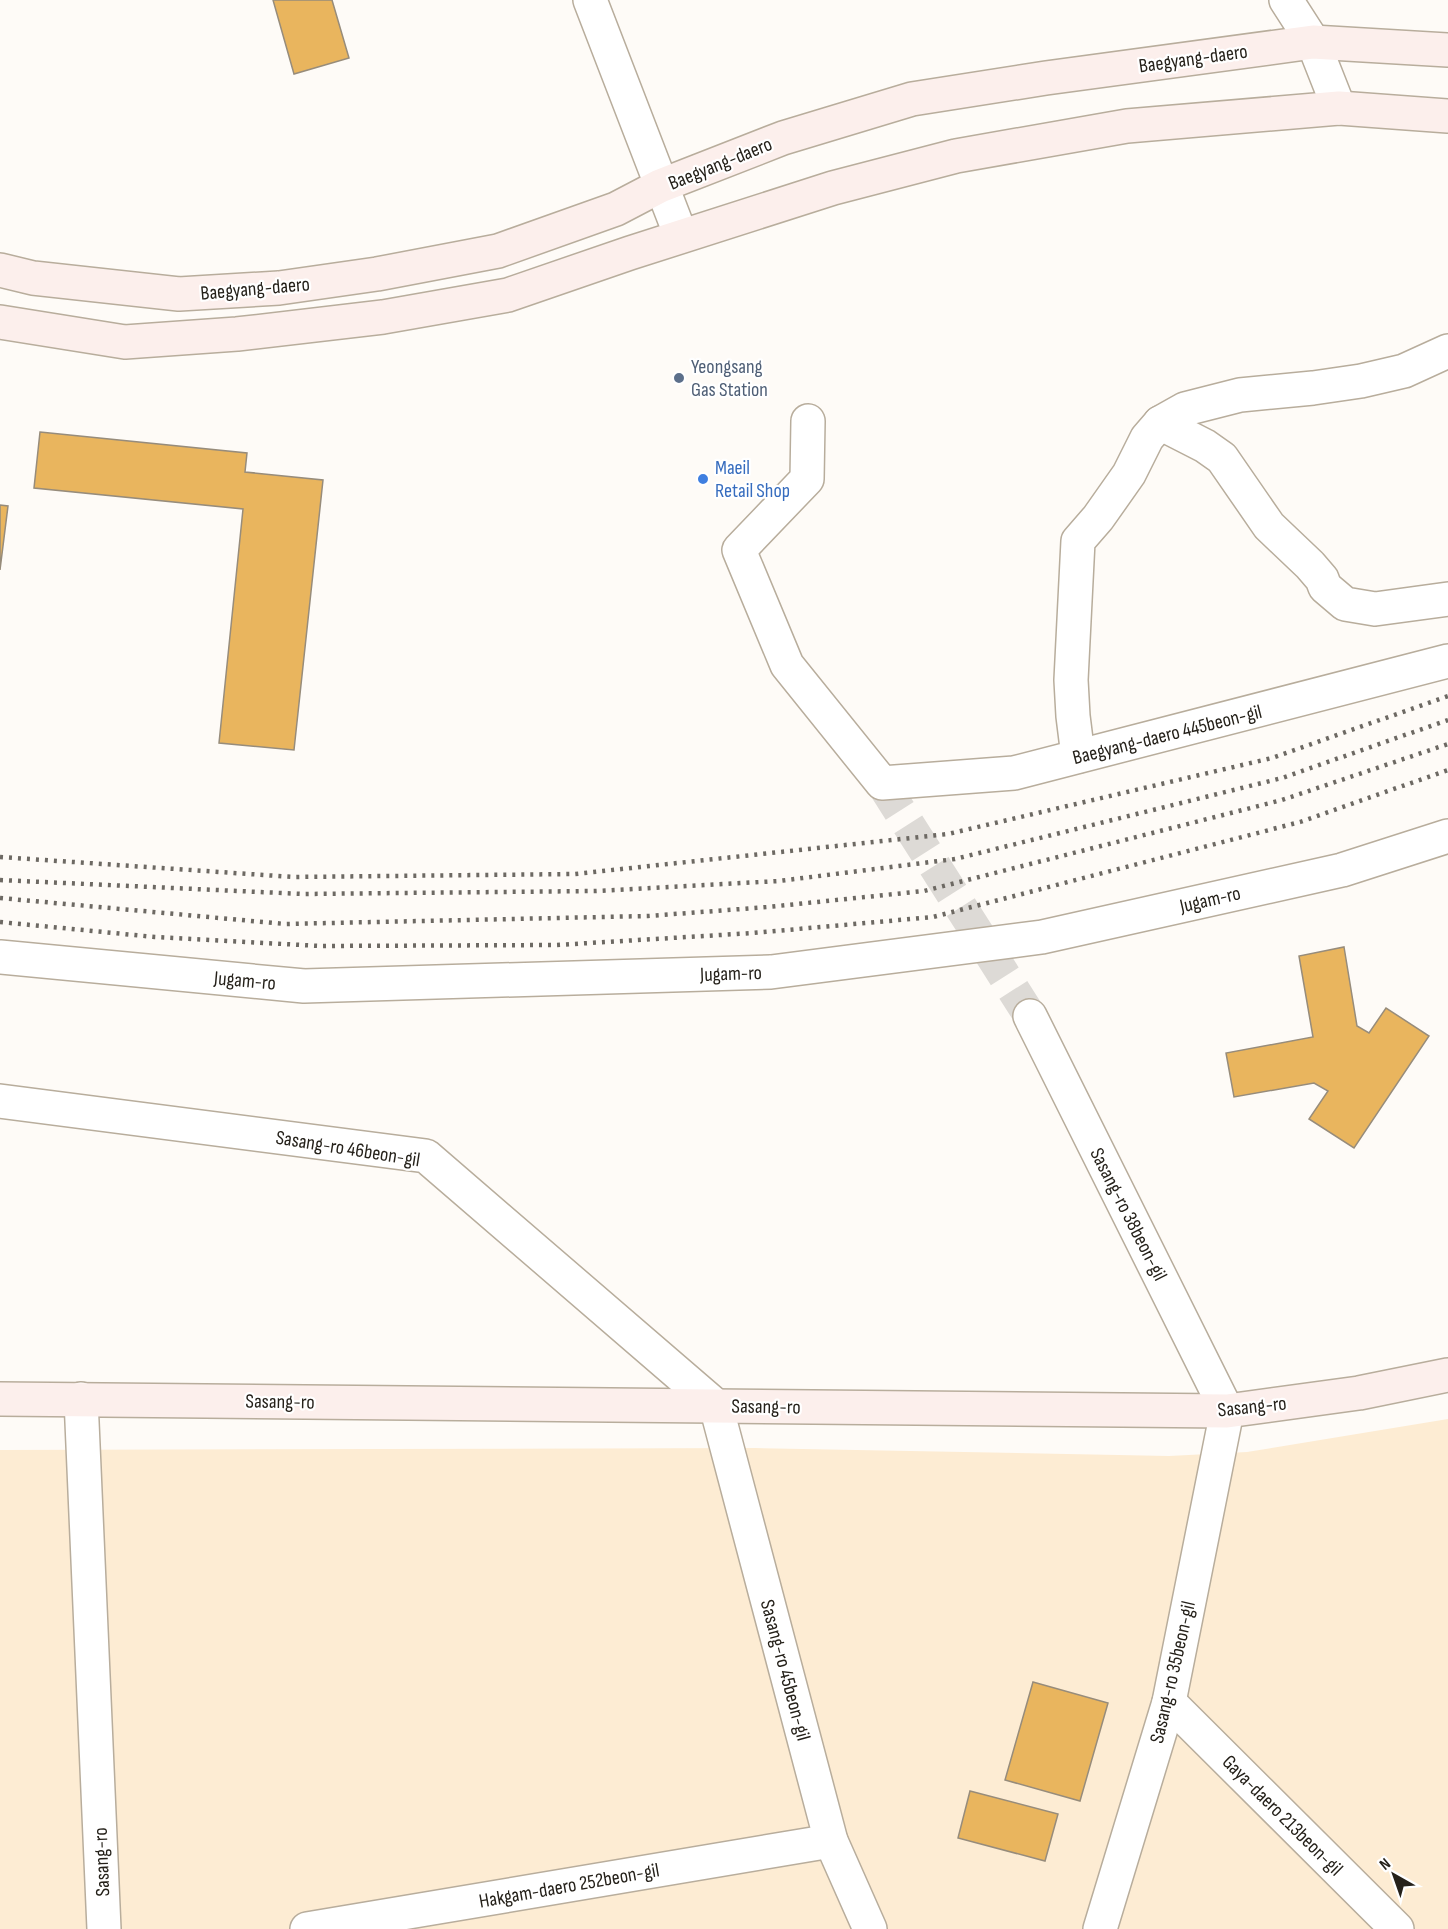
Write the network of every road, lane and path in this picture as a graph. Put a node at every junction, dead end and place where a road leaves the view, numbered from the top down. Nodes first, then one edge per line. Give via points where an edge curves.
1 (590, 0) edge
2 (1286, 0) edge
3 (1313, 42) junction
4 (1448, 50) edge
5 (1339, 108) junction
6 (1448, 116) edge
7 (660, 186) junction
8 (681, 236) junction
9 (0, 270) edge
10 (0, 322) edge
11 (1448, 351) edge
12 (808, 421) dead end
13 (1160, 423) junction
14 (1448, 599) edge
15 (1448, 661) edge
16 (1078, 756) junction
17 (1448, 836) edge
18 (0, 957) edge
19 (1030, 1016) tunnel mouth
20 (0, 1101) edge
21 (1448, 1375) edge
22 (0, 1399) edge
23 (81, 1399) junction
24 (716, 1406) junction
25 (1227, 1411) junction
26 (1169, 1702) junction
27 (831, 1841) junction
28 (104, 1929) edge
29 (307, 1929) edge
30 (870, 1929) edge
31 (1100, 1929) edge
32 (1397, 1929) edge

1 - 7 street
2 - 3 street
3 - 4 main road, Baegyang-daero
3 - 5 street
3 - 7 main road, Baegyang-daero via 912,99 783,138
5 - 6 main road
5 - 8 main road via 1127,126 956,156 833,188
7 - 8 street
7 - 9 main road, Baegyang-daero via 616,209 498,251 279,288 179,294 33,278
8 - 10 main road via 508,295 383,317 125,342
11 - 13 street via 1404,371 1361,381 1240,395 1185,409
12 - 16 street, Baegyang-daero 445beon-gil via 807,479 739,550 787,665 882,783 1014,773
13 - 14 street via 1222,458 1269,526 1345,604 1375,609
13 - 16 street via 1147,438 1129,474 1078,541 1071,680
15 - 16 street, Baegyang-daero 445beon-gil
17 - 18 street, Jugam-ro via 1342,870 1042,937 771,972 304,986
19 - 25 street, Sasang-ro 38beon-gil
20 - 24 street, Sasang-ro 46beon-gil via 426,1156
21 - 25 main road, Sasang-ro via 1359,1393
22 - 23 main road, Sasang-ro
23 - 24 main road, Sasang-ro
23 - 28 street, Sasang-ro
24 - 25 main road, Sasang-ro
24 - 27 street, Sasang-ro 45beon-gil
25 - 26 street, Sasang-ro 35beon-gil
26 - 31 street, Sasang-ro 35beon-gil
26 - 32 street, Gaya-daero 213beon-gil
27 - 29 street, Hakgam-daero 252beon-gil
27 - 30 street, Sasang-ro 45beon-gil

